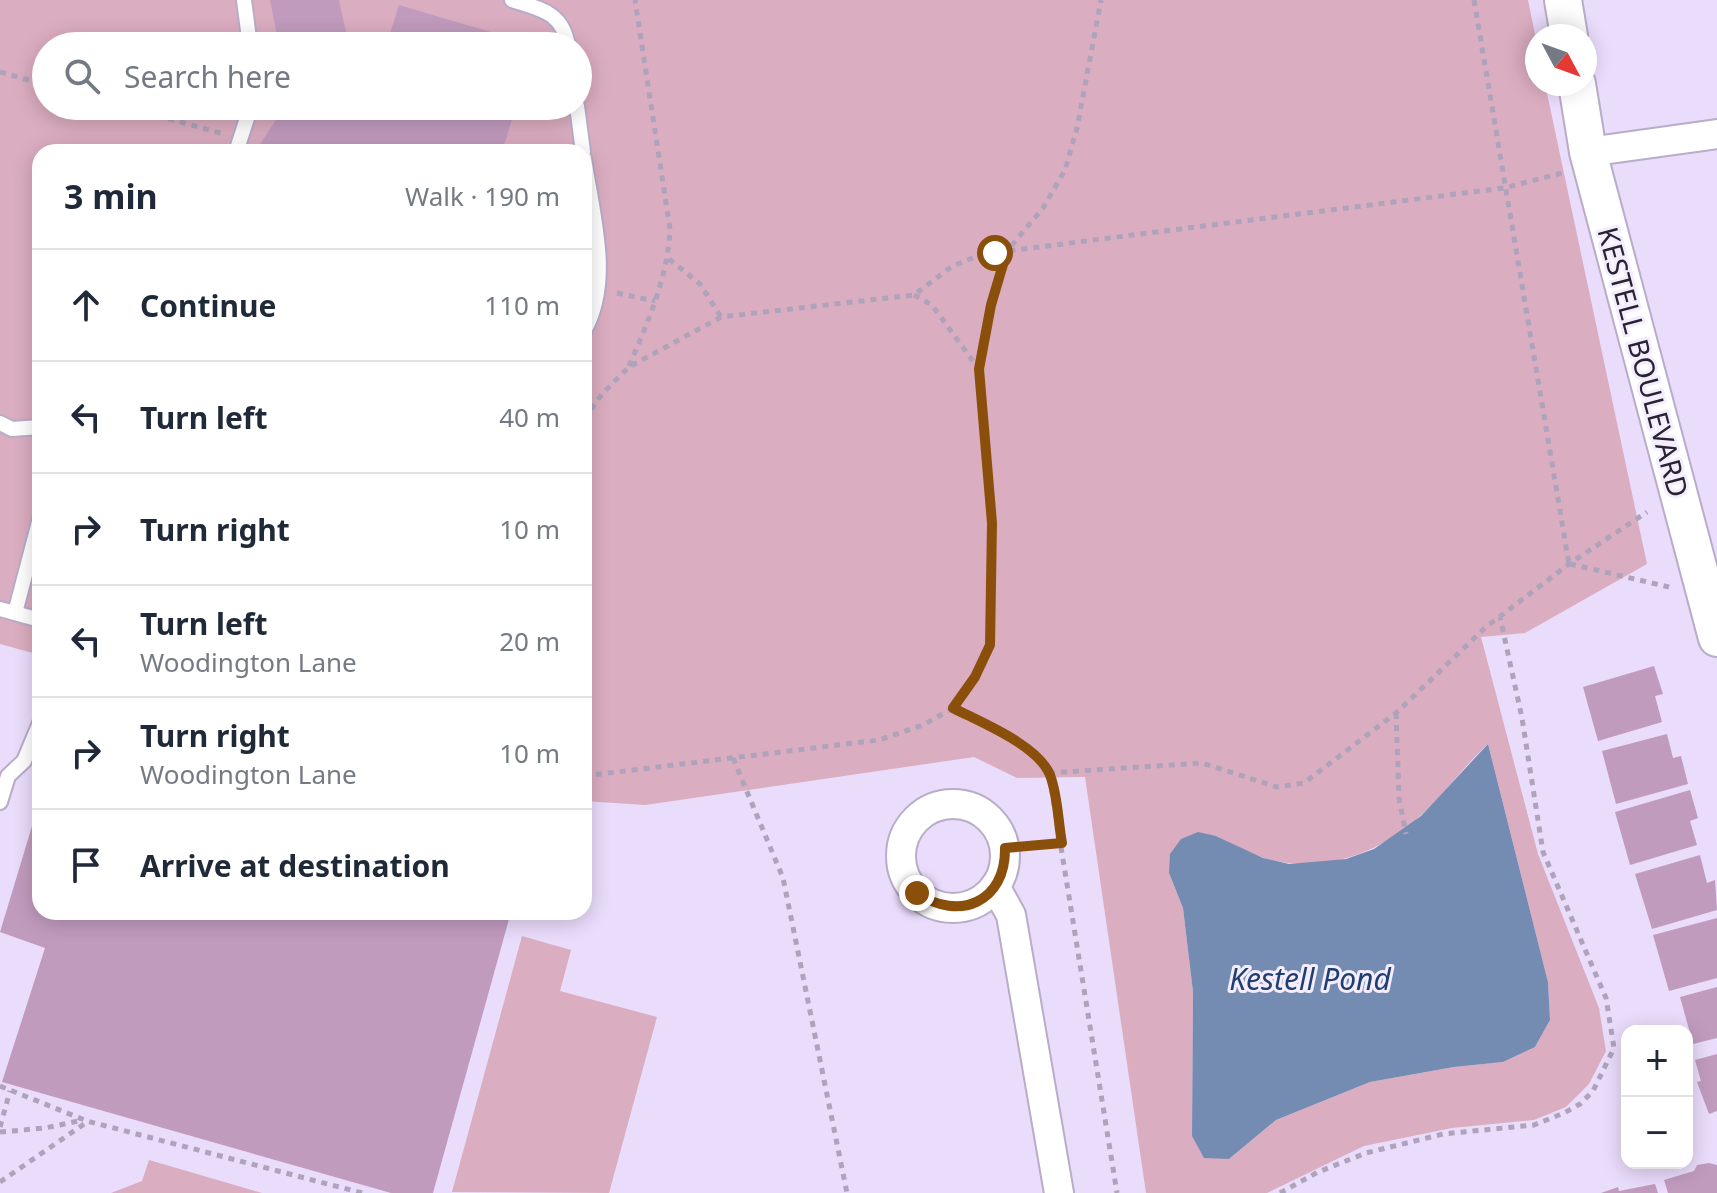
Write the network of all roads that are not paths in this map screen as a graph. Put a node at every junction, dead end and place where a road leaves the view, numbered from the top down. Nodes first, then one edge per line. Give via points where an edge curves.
1 (244, 0) edge
2 (512, 0) edge
3 (1563, 0) edge
4 (1567, 24) edge
5 (248, 32) edge
6 (563, 32) edge
7 (1577, 96) edge
8 (246, 120) edge
9 (579, 120) edge
10 (1717, 134) edge
11 (238, 144) edge
12 (582, 144) edge
13 (1578, 162) junction
14 (592, 216) edge
15 (592, 317) edge
16 (0, 423) edge
17 (32, 428) edge
18 (32, 541) edge
19 (1695, 579) edge
20 (7, 611) edge
21 (32, 618) edge
22 (1717, 638) edge
23 (32, 742) edge
24 (0, 802) edge
25 (995, 886) junction
26 (1059, 1193) edge

1 - 5 lane
2 - 6 lane via 550,13
3 - 4 street
7 - 13 street, KESTELL BOULEVARD
8 - 11 lane
9 - 12 lane
10 - 13 street
13 - 19 street, KESTELL BOULEVARD
14 - 15 lane via 598,259
16 - 17 lane via 12,429
18 - 20 lane
19 - 22 street, KESTELL BOULEVARD
20 - 21 lane
23 - 24 lane via 24,761 8,776
25 - 25 street via 1005,848 988,817 973,807 938,806 910,827 901,862 906,879 931,903 966,906
25 - 26 street via 1011,915

